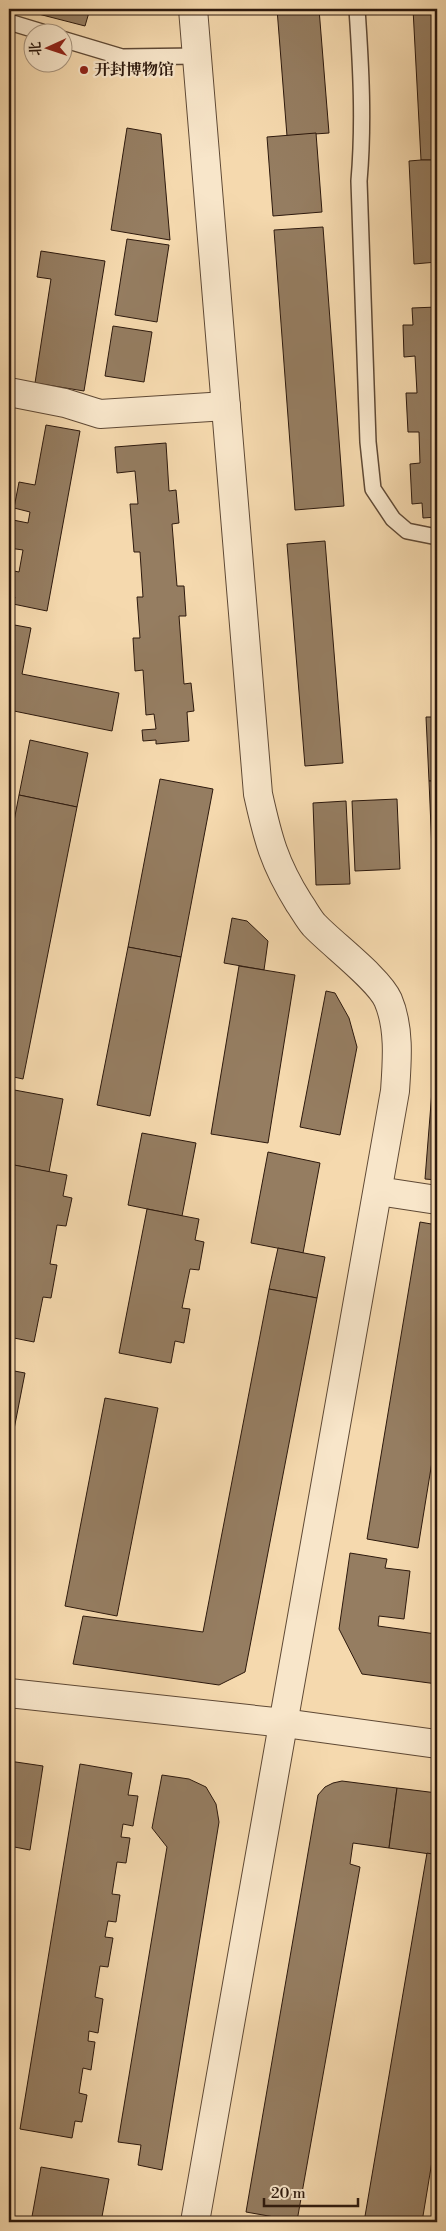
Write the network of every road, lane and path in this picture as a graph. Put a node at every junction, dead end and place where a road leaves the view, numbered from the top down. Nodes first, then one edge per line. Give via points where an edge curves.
1 (193, 9) edge
2 (357, 9) edge
3 (9, 22) edge
4 (22, 26) edge
5 (72, 42) edge
6 (197, 56) junction
7 (9, 392) edge
8 (226, 406) junction
9 (437, 538) edge
10 (378, 1191) junction
11 (437, 1200) edge
12 (9, 1693) edge
13 (284, 1723) junction
14 (437, 1744) edge
15 (195, 2222) edge

1 - 6 street
2 - 9 lane via 363,98 359,181 362,278 368,442 373,489 393,519 407,532
3 - 4 lane
5 - 6 lane via 122,57
6 - 8 street
7 - 8 street via 100,414
8 - 10 street via 258,794 268,842 282,876 313,924 377,985 388,1000 393,1019 397,1056 395,1091
10 - 11 street
10 - 13 street
12 - 13 street
13 - 14 street
13 - 15 street

